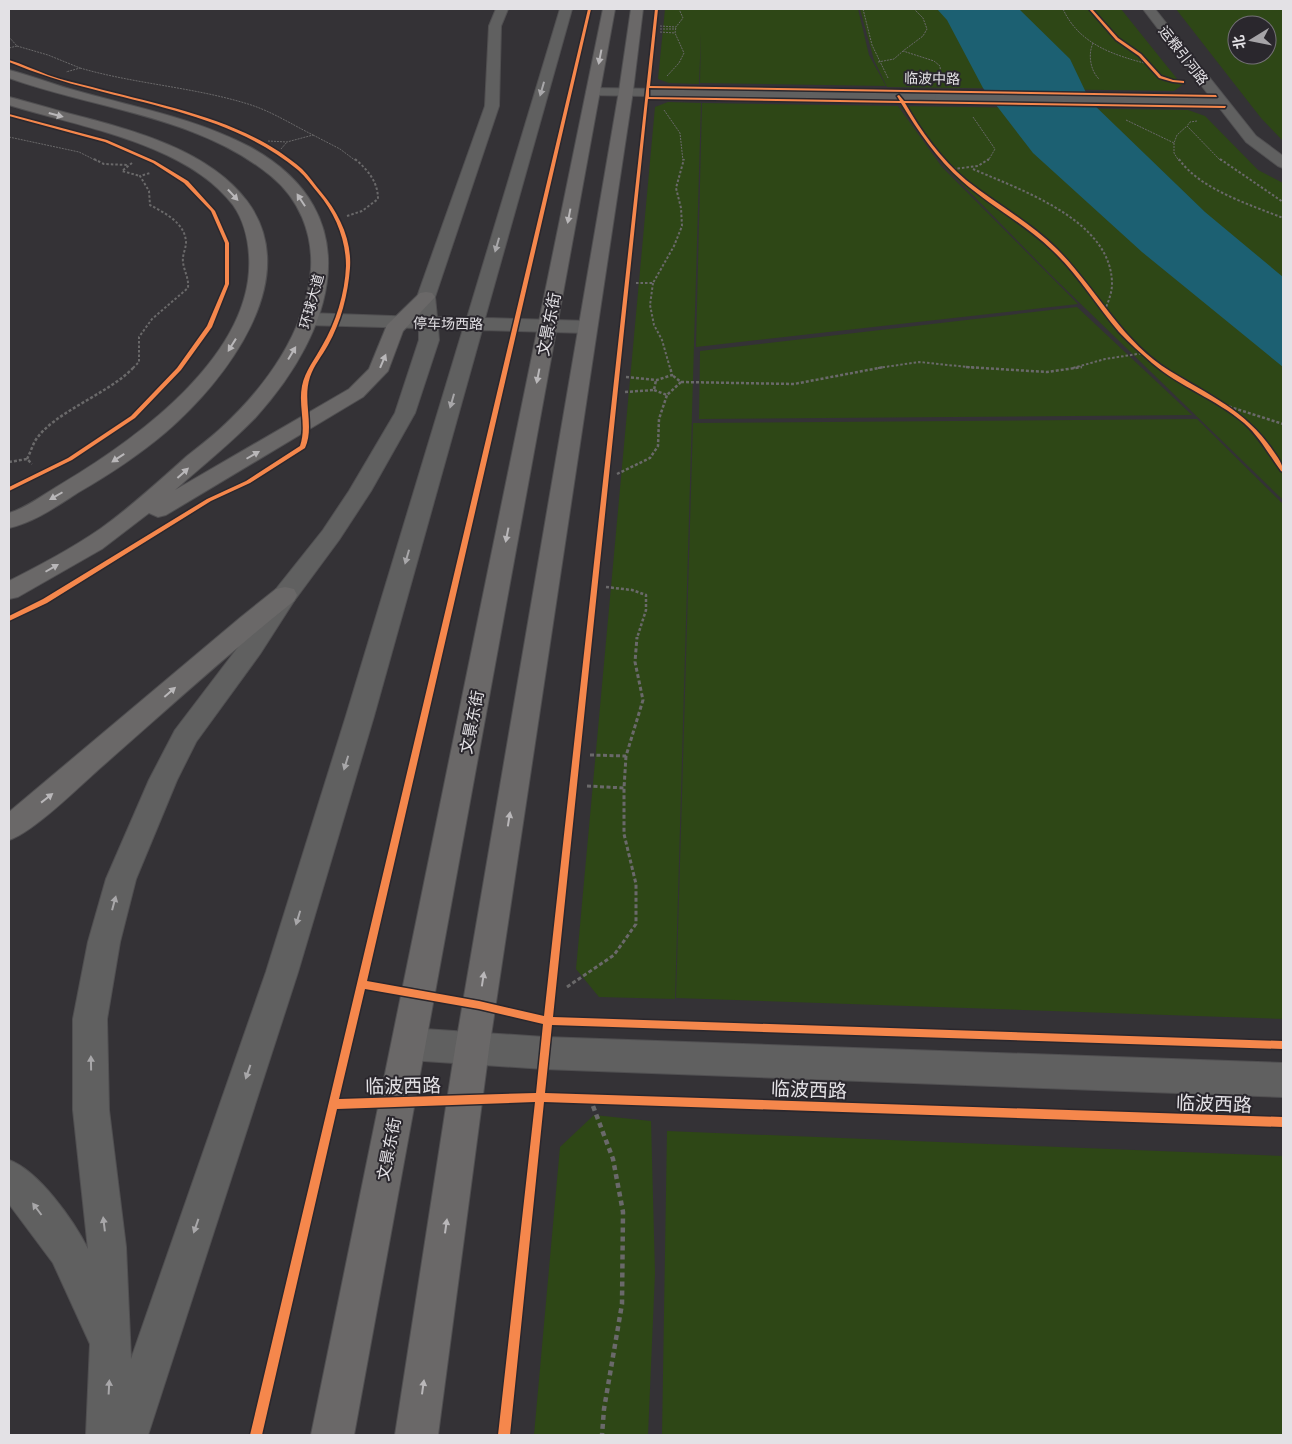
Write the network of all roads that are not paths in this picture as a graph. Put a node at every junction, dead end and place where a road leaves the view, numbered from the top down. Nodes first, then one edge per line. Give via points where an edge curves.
1 (502, 9) edge
2 (566, 9) edge
3 (609, 9) edge
4 (1148, 9) edge
5 (646, 14) edge
6 (9, 74) edge
7 (593, 92) junction
8 (626, 92) junction
9 (9, 101) edge
10 (1220, 102) junction
11 (1283, 163) edge
12 (427, 310) junction
13 (308, 319) junction
14 (401, 322) junction
15 (475, 323) junction
16 (548, 325) junction
17 (588, 327) junction
18 (13, 520) edge
19 (88, 546) junction
20 (9, 591) edge
21 (285, 595) junction
22 (9, 828) edge
23 (409, 1044) junction
24 (472, 1049) junction
25 (1283, 1080) edge
26 (9, 1179) edge
27 (111, 1343) junction
28 (107, 1435) edge
29 (126, 1435) edge
30 (332, 1435) edge
31 (416, 1435) edge

1 - 12 street via 495,26 492,106
2 -> 15 street
3 -> 7 main road, 文景东街
4 - 10 street, 运粮引河路
5 - 8 main road
13 -> 6 main road, 环球大道 via 318,287 318,239 302,201 277,172 243,150 182,123
7 - 8 street, 临波中路
7 -> 16 main road, 文景东街
8 - 10 street, 临波中路, bridge
8 - 17 main road
9 -> 18 main road via 130,134 176,152 235,195 251,220 260,257 256,290 247,317 224,358 185,403 132,449
10 - 11 street, 运粮引河路 via 1251,139
12 - 14 main road
12 - 15 street, 停车场西路
12 - 21 street via 429,340 405,413 360,491
13 - 14 street, 停车场西路
19 -> 13 main road, 环球大道 via 120,526 232,430 276,378 293,353
19 -> 14 main road via 144,519 356,393 378,371 394,329
15 - 16 street, 停车场西路
15 -> 29 street via 282,972
16 - 17 street, 停车场西路
16 -> 23 main road, 文景东街
24 -> 17 main road
20 -> 19 main road, 环球大道
22 -> 21 main road via 59,789 239,630
27 -> 21 street via 107,1247 92,1110 90,1019 104,942 121,878 185,737 251,648
23 - 24 street, 临波西路
23 - 30 main road, 文景东街
24 - 25 street, 临波西路
31 -> 24 main road
27 -> 26 street via 67,1249 27,1195
28 -> 27 street

